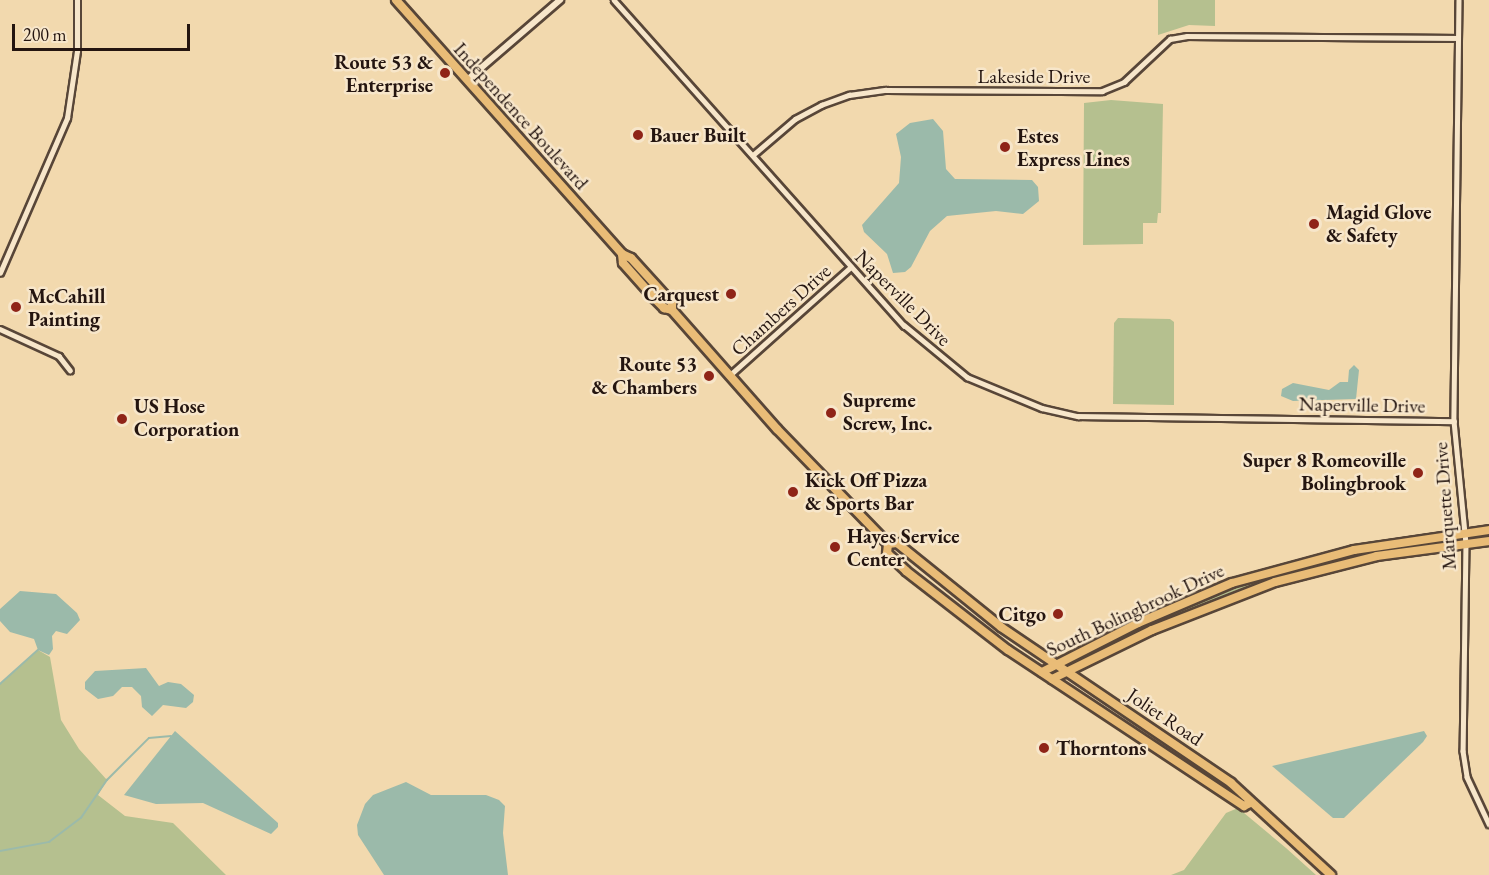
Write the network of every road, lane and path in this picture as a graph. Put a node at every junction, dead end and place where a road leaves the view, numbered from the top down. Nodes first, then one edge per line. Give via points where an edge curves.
1 (77, 0) edge
2 (396, 0) edge
3 (560, 0) edge
4 (614, 0) edge
5 (1459, 0) edge
6 (1458, 38) junction
7 (467, 80) junction
8 (753, 155) junction
9 (851, 267) junction
10 (0, 273) edge
11 (0, 329) edge
12 (70, 370) dead end
13 (730, 375) junction
14 (1454, 421) junction
15 (1489, 530) edge
16 (1465, 532) junction
17 (1489, 542) edge
18 (1466, 543) junction
19 (888, 544) junction
20 (1056, 664) junction
21 (1067, 671) junction
22 (1042, 672) junction
23 (1052, 679) junction
24 (1250, 803) junction
25 (1489, 824) edge
26 (1331, 875) edge

1 - 10 street via 77,51 67,118
2 - 7 main road, Independence Boulevard
3 - 7 street
4 - 8 street, Naperville Drive
5 - 6 street, Marquette Drive
6 - 8 street, Lakeside Drive via 1187,36 1170,39 1124,82 1102,91 886,90 849,95 795,119
6 - 14 street, Marquette Drive
7 - 13 main road, Independence Boulevard via 622,254 631,258 672,303 672,310
8 - 9 street, Naperville Drive
9 - 13 street, Chambers Drive
9 - 14 street, Naperville Drive via 923,345 967,377 1042,408 1107,418
11 - 12 street via 59,356
13 - 19 main road, Independence Boulevard
14 - 16 street, Marquette Drive
15 - 16 main road, South Bolingbrook Drive
16 - 18 street, Marquette Drive
16 - 20 main road, South Bolingbrook Drive via 1354,550 1232,582
17 - 18 main road, South Bolingbrook Drive
18 - 21 main road, South Bolingbrook Drive via 1377,556 1275,582 1152,630
18 - 25 street, Marquette Drive via 1463,751 1471,788
19 - 20 main road, Independence Boulevard via 897,543 985,615
19 - 22 main road, Independence Boulevard via 887,553 934,594
20 - 21 main road, Joliet Road
20 - 22 main road, South Bolingbrook Drive
21 - 23 main road, South Bolingbrook Drive
21 - 24 main road, Joliet Road via 1210,768 1248,796
22 - 23 main road, Independence Boulevard
23 - 24 main road, Joliet Road via 1244,806
24 - 26 main road, Joliet Road

